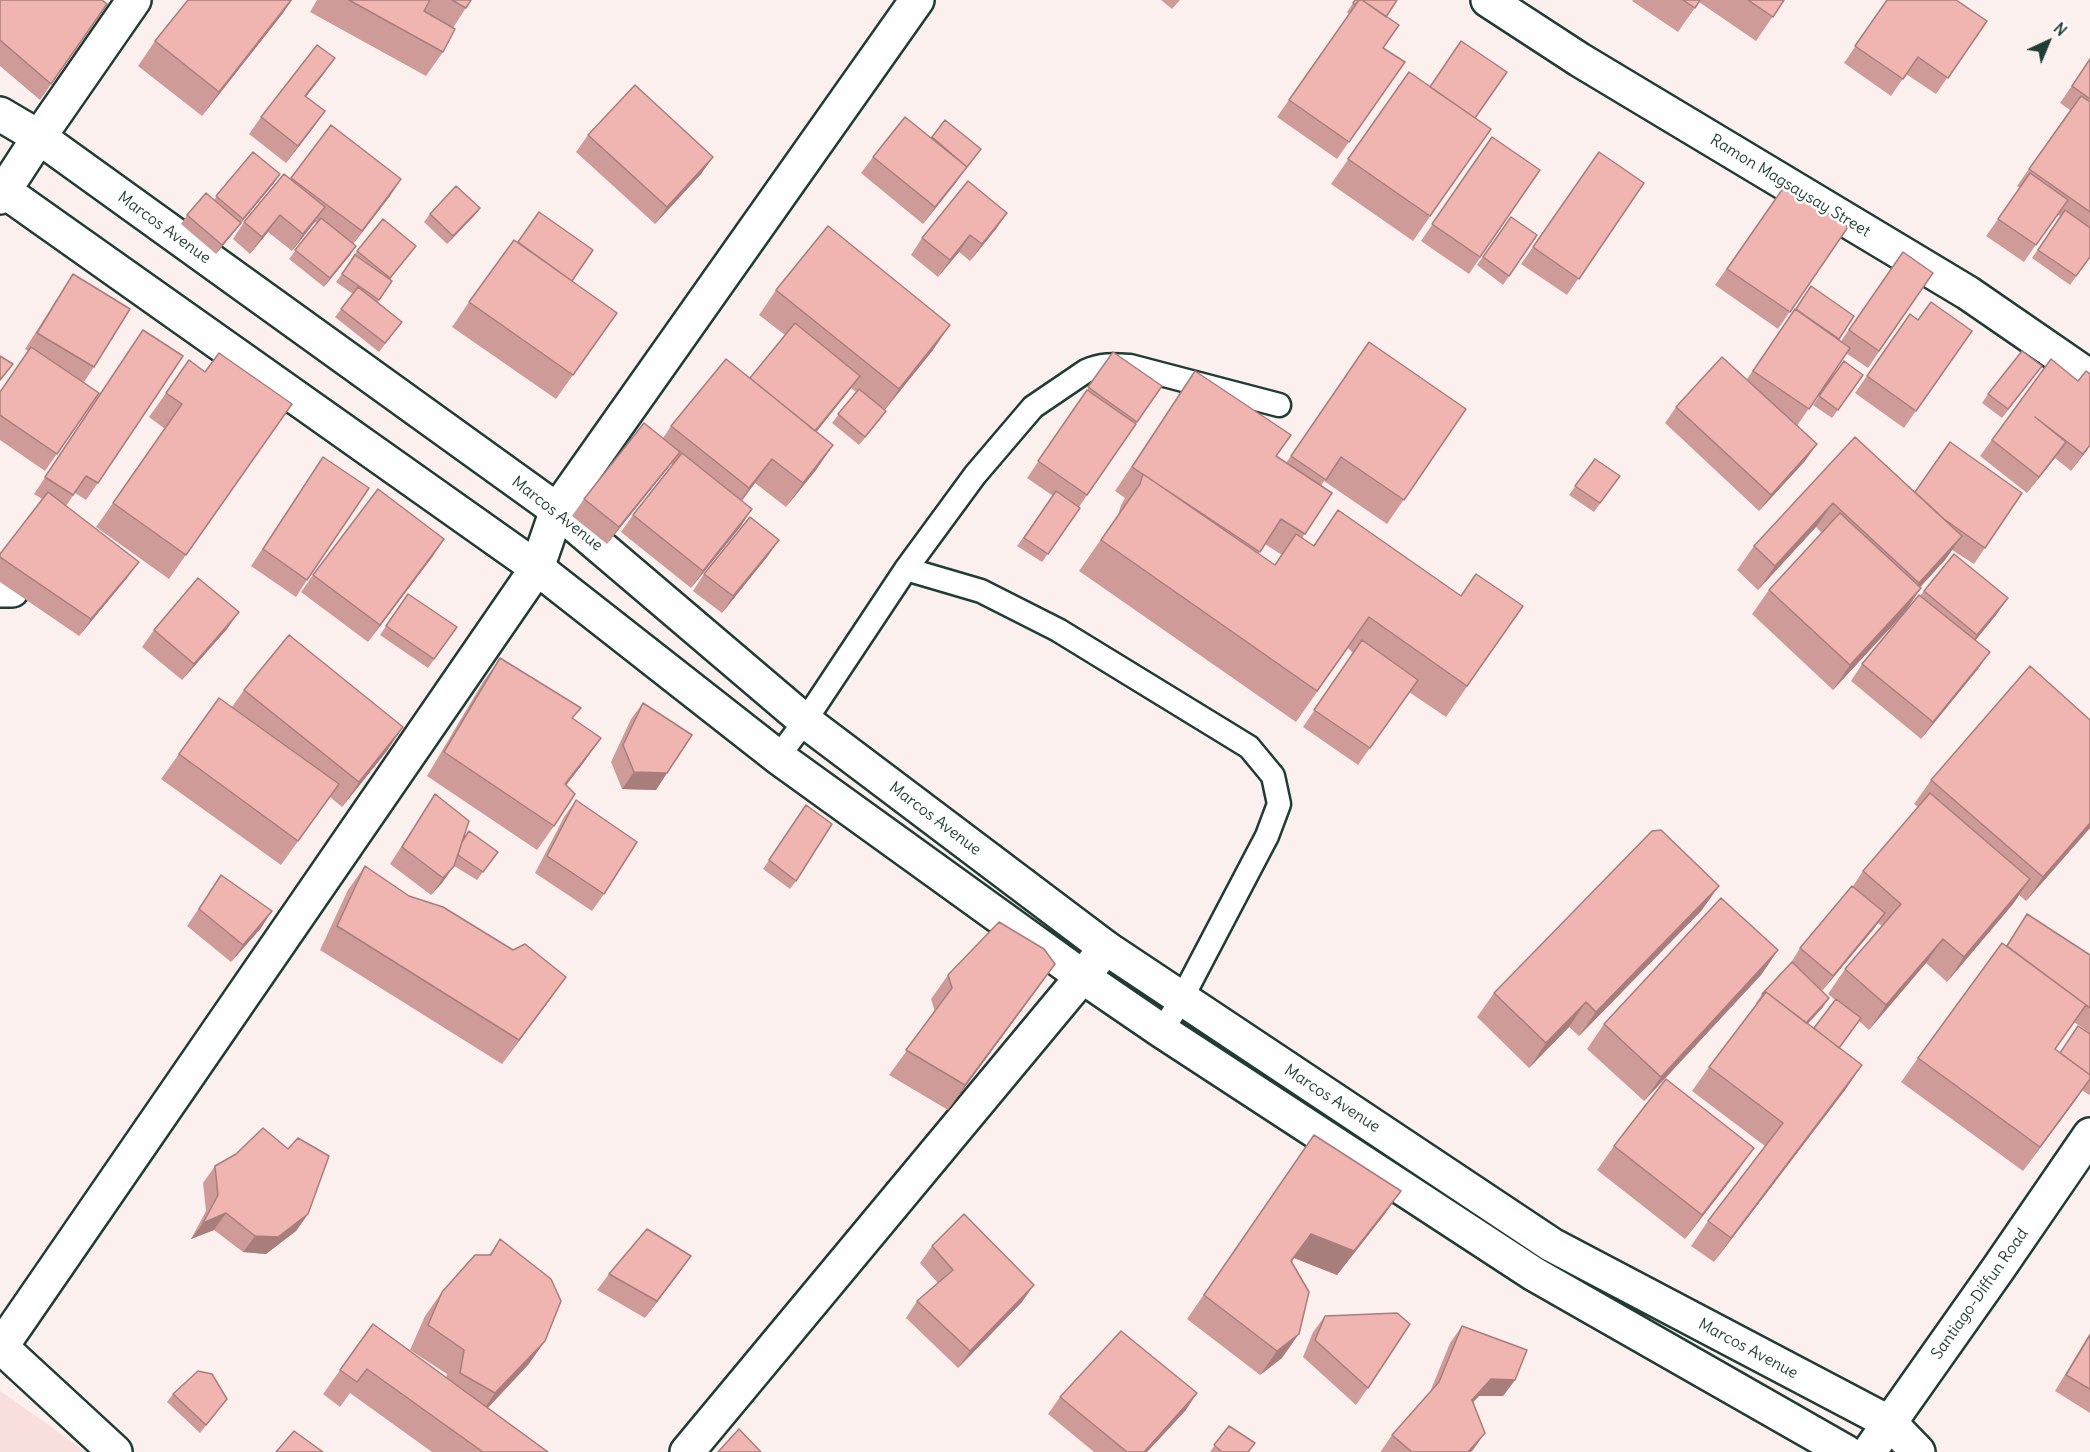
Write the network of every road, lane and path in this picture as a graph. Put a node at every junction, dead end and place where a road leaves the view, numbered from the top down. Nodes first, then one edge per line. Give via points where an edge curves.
1 (134, 0) edge
2 (917, 0) edge
3 (1488, 0) edge
4 (0, 114) edge
5 (39, 137) junction
6 (1, 192) edge
7 (2090, 377) edge
8 (1279, 405) dead end
9 (557, 510) junction
10 (537, 568) junction
11 (906, 569) junction
12 (805, 721) junction
13 (778, 757) junction
14 (1106, 948) junction
15 (1083, 976) junction
16 (1181, 1000) junction
17 (1162, 1031) junction
18 (2090, 1134) edge
19 (0, 1347) edge
20 (1890, 1423) junction
21 (115, 1452) edge
22 (687, 1452) edge
23 (1846, 1452) edge
24 (1869, 1452) edge
25 (1918, 1452) edge

1 - 5 main road
2 - 9 main road
3 - 7 main road, Ramon Magsaysay Street via 1580,60 1968,293
4 - 5 main road, Marcos Avenue
5 - 6 main road
5 - 9 main road, Marcos Avenue
6 - 10 main road
8 - 11 lane via 1130,366 1095,367 1033,407 975,476
9 - 10 main road
9 - 12 main road, Marcos Avenue
10 - 13 main road
10 - 19 main road
11 - 12 lane
11 - 16 lane via 981,591 1058,630 1249,747 1273,776 1279,804 1267,836
12 - 13 lane
12 - 14 main road, Marcos Avenue
13 - 15 main road
14 - 15 main road
14 - 16 main road, Marcos Avenue
15 - 17 main road
15 - 22 main road
16 - 17 lane
16 - 20 main road, Marcos Avenue via 1552,1245
17 - 23 main road via 1534,1274
18 - 20 main road, Santiago-Diffun Road
19 - 21 main road
20 - 24 main road, Santiago-Diffun Road
20 - 25 main road, Marcos Avenue

